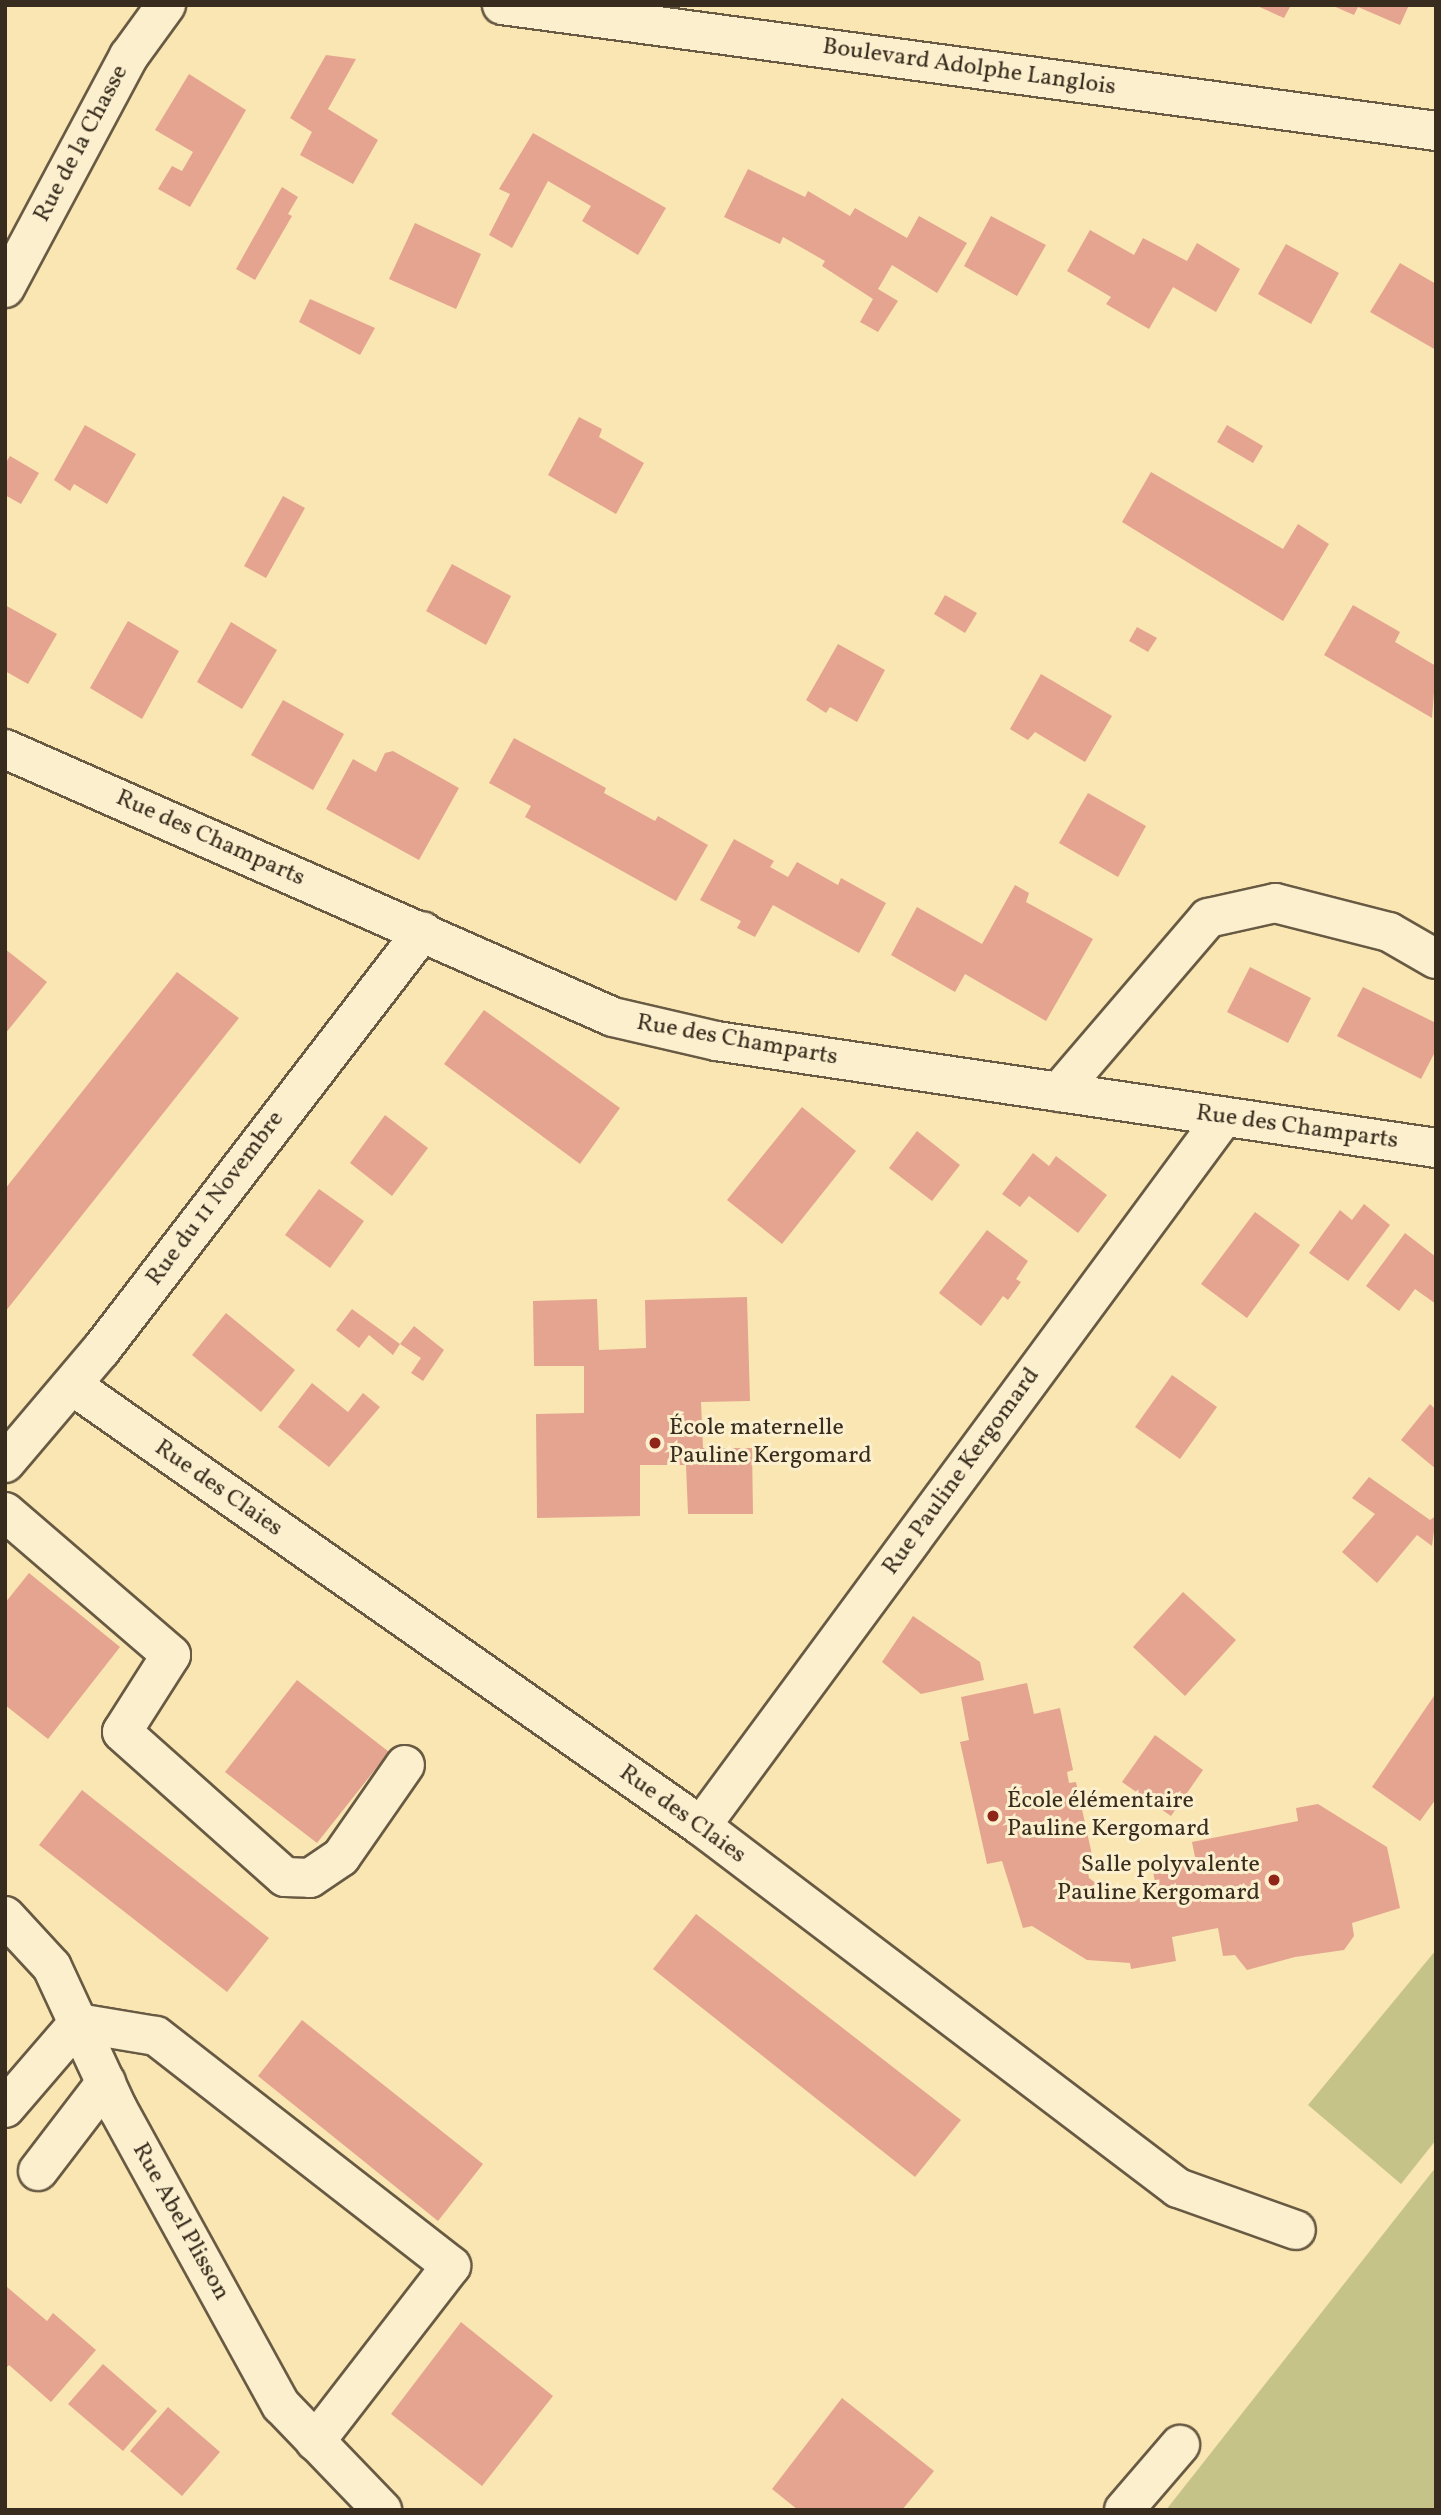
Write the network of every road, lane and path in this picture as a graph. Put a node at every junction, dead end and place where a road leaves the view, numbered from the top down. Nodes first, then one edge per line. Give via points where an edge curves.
1 (166, 5) edge
2 (502, 5) edge
3 (1436, 131) edge
4 (5, 288) edge
5 (5, 749) edge
6 (423, 931) junction
7 (1436, 959) edge
8 (1059, 1092) junction
9 (1223, 1118) junction
10 (1436, 1148) edge
11 (73, 1386) junction
12 (5, 1463) edge
13 (5, 1513) edge
14 (405, 1765) dead end
15 (701, 1826) junction
16 (5, 1916) edge
17 (78, 2023) junction
18 (106, 2082) junction
19 (5, 2108) edge
20 (38, 2171) dead end
21 (1296, 2230) dead end
22 (315, 2442) junction
23 (1180, 2445) dead end
24 (382, 2510) edge
25 (1124, 2510) edge

1 - 4 street, Rue de la Chasse via 129,56
2 - 3 street, Boulevard Adolphe Langlois
5 - 6 street, Rue des Champarts
6 - 8 street, Rue des Champarts via 613,1017 716,1041
6 - 11 street, Rue du 11 Novembre
7 - 8 street via 1389,932 1275,903 1208,918
8 - 9 street, Rue des Champarts
9 - 10 street, Rue des Champarts
9 - 15 street, Rue Pauline Kergomard
11 - 12 street, Rue du 11 Novembre
11 - 15 street, Rue des Claies
13 - 14 street via 171,1655 122,1732 285,1877 310,1878 341,1857
15 - 21 street, Rue des Claies via 1178,2188
16 - 17 street, Rue Abel Plisson via 52,1967
17 - 18 street, Rue Abel Plisson
17 - 19 street
17 - 22 street via 156,2036 451,2266
18 - 20 street
18 - 22 street, Rue Abel Plisson via 281,2405
22 - 24 street, Rue Abel Plisson
23 - 25 street

